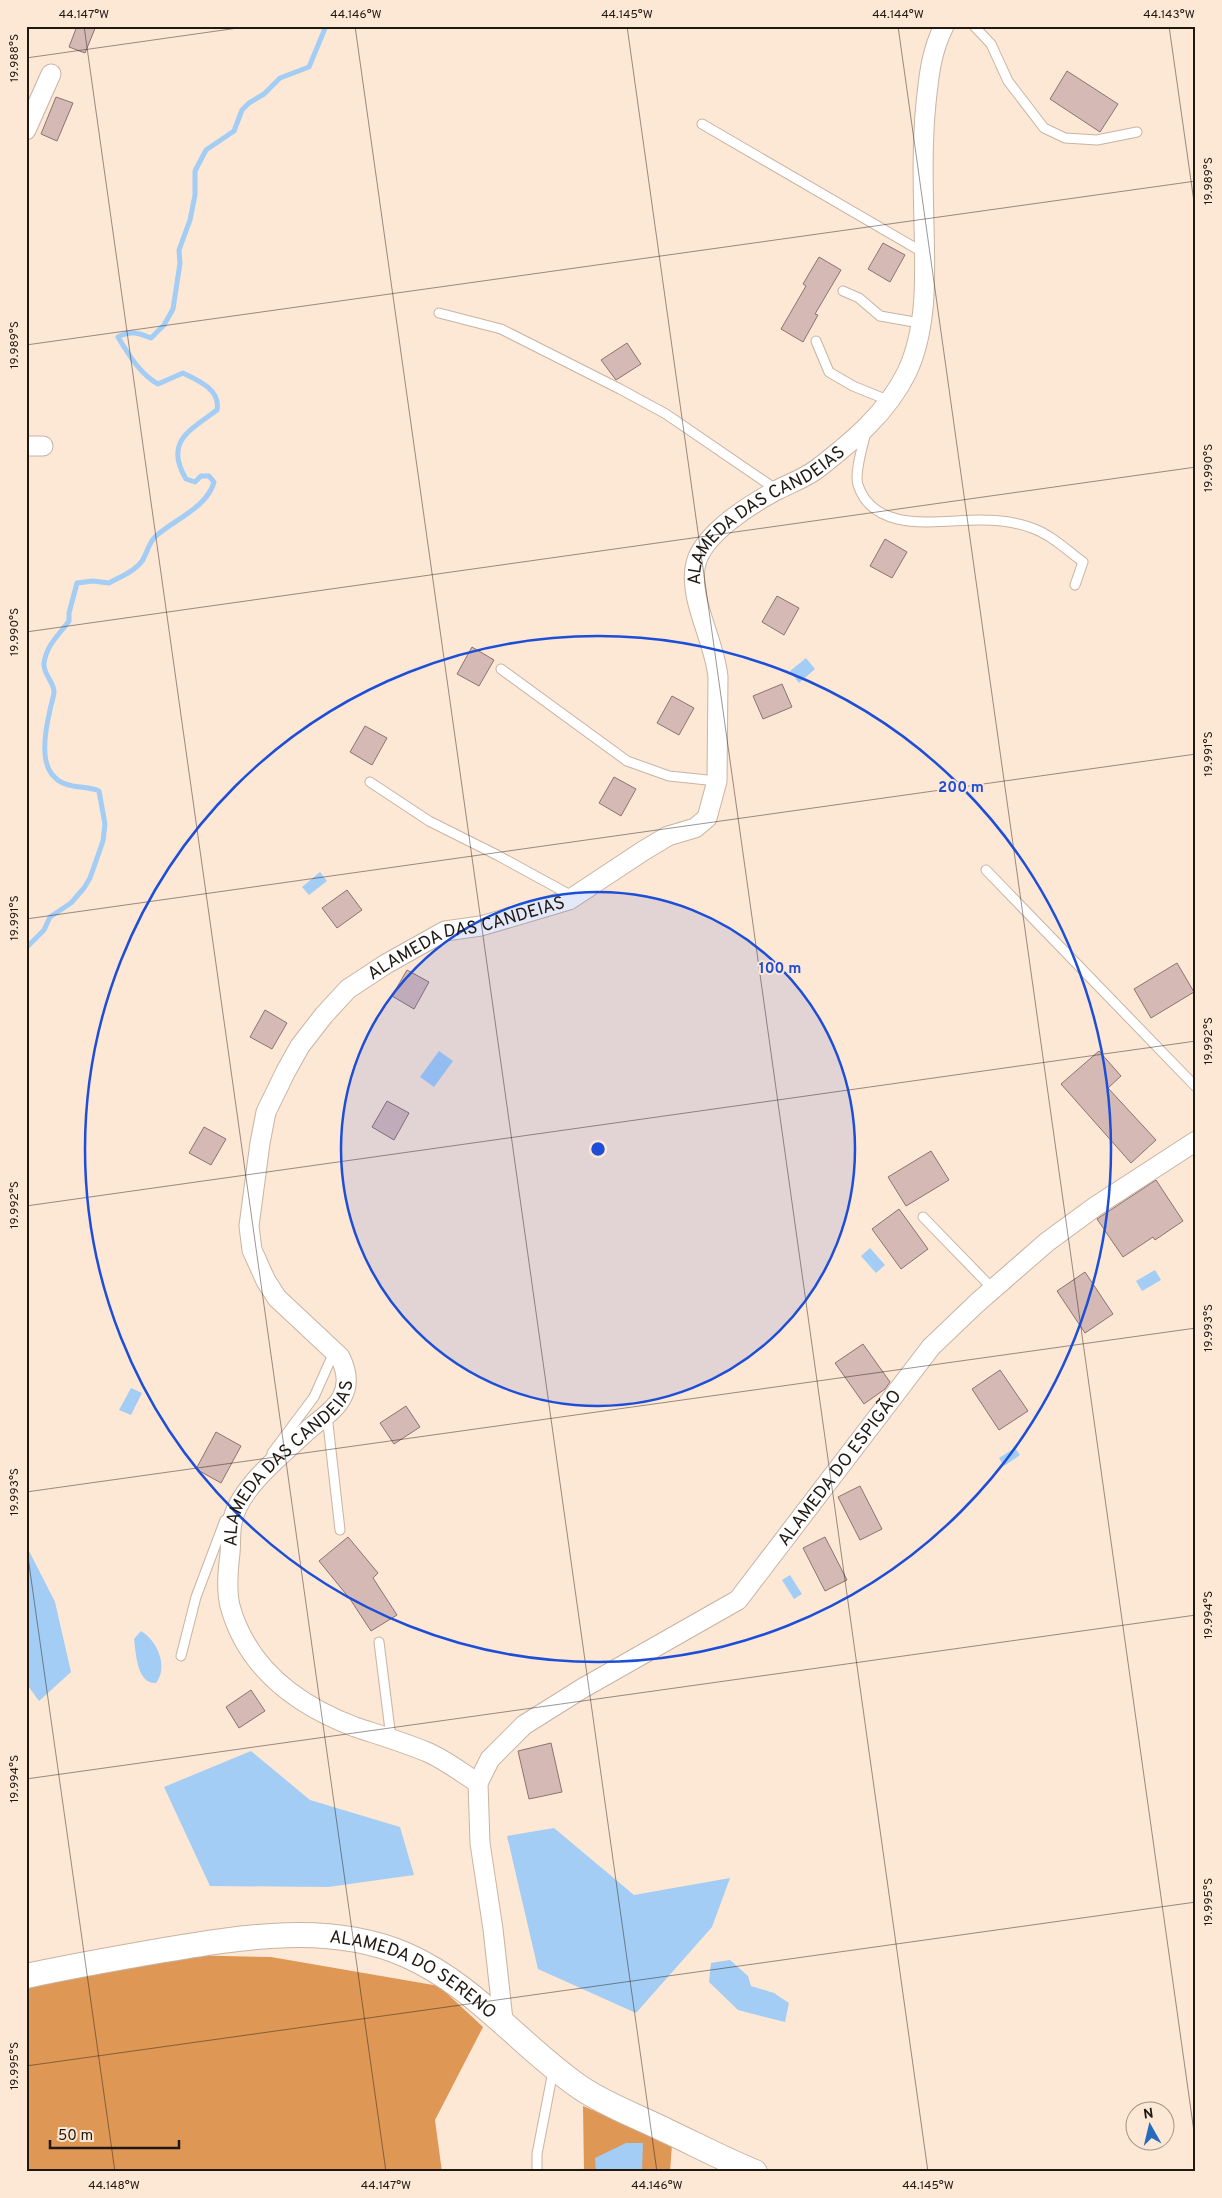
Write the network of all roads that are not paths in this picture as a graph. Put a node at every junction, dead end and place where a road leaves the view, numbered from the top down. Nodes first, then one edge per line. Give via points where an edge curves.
1 (944, 26) edge
2 (974, 26) edge
3 (51, 74) dead end
4 (702, 124) dead end
5 (26, 130) edge
6 (1137, 132) dead end
7 (925, 254) junction
8 (843, 291) dead end
9 (440, 313) dead end
10 (920, 323) junction
11 (816, 341) dead end
12 (890, 401) junction
13 (867, 427) junction
14 (777, 490) junction
15 (1075, 585) dead end
16 (501, 669) dead end
17 (717, 781) junction
18 (370, 782) dead end
19 (986, 870) dead end
20 (574, 897) junction
21 (1196, 1087) edge
22 (1196, 1141) edge
23 (923, 1217) dead end
24 (993, 1289) junction
25 (334, 1352) junction
26 (327, 1414) junction
27 (340, 1530) dead end
28 (379, 1642) dead end
29 (181, 1656) dead end
30 (391, 1739) junction
31 (478, 1784) junction
32 (26, 1976) edge
33 (503, 2020) junction
34 (554, 2065) junction
35 (537, 2172) edge
36 (755, 2172) edge

1 - 7 street, ALAMEDA DAS CANDEIAS via 929,66 925,110
2 - 6 lane via 992,44 1008,81 1044,128 1065,138 1097,140
3 - 5 street
4 - 7 lane
7 - 10 street, ALAMEDA DAS CANDEIAS
8 - 10 lane via 858,298 880,316
9 - 14 lane via 501,329 620,389 666,414
10 - 12 street, ALAMEDA DAS CANDEIAS via 907,370
11 - 12 lane via 829,372
12 - 13 street, ALAMEDA DAS CANDEIAS
13 - 14 street, ALAMEDA DAS CANDEIAS via 816,469
13 - 15 lane via 857,484 869,505 896,520 985,520 1034,528 1082,562
14 - 17 street, ALAMEDA DAS CANDEIAS via 725,524 702,549 696,563 694,588 717,662
16 - 17 lane via 627,761 669,776
17 - 20 street, ALAMEDA DAS CANDEIAS via 707,818 695,828 668,836
18 - 20 lane via 429,821
19 - 21 lane
20 - 25 street, ALAMEDA DAS CANDEIAS via 489,924 446,931 386,964 348,989 324,1014 286,1071 266,1112 260,1143 249,1226 252,1250 277,1298
22 - 24 street, ALAMEDA DO ESPIGÃO via 1096,1206 1047,1242
23 - 24 lane
24 - 31 street, ALAMEDA DO ESPIGÃO via 931,1346 738,1600 524,1725 490,1759
25 - 26 street, ALAMEDA DAS CANDEIAS via 346,1368 346,1389
25 - 29 lane via 314,1397 271,1454 245,1478 227,1515 196,1597
26 - 27 lane
26 - 30 street, ALAMEDA DAS CANDEIAS via 251,1486 240,1505 232,1523 227,1575 230,1604 242,1640 274,1681 297,1697 353,1726
28 - 30 lane
30 - 31 street, ALAMEDA DAS CANDEIAS via 428,1752
31 - 33 street via 480,1843
32 - 33 street, ALAMEDA DO SERENO via 86,1962 206,1942 325,1936 384,1946 406,1955 453,1980
33 - 34 street, ALAMEDA DO SERENO via 516,2035
34 - 35 lane via 537,2154
34 - 36 street, ALAMEDA DO SERENO via 581,2088 715,2156

